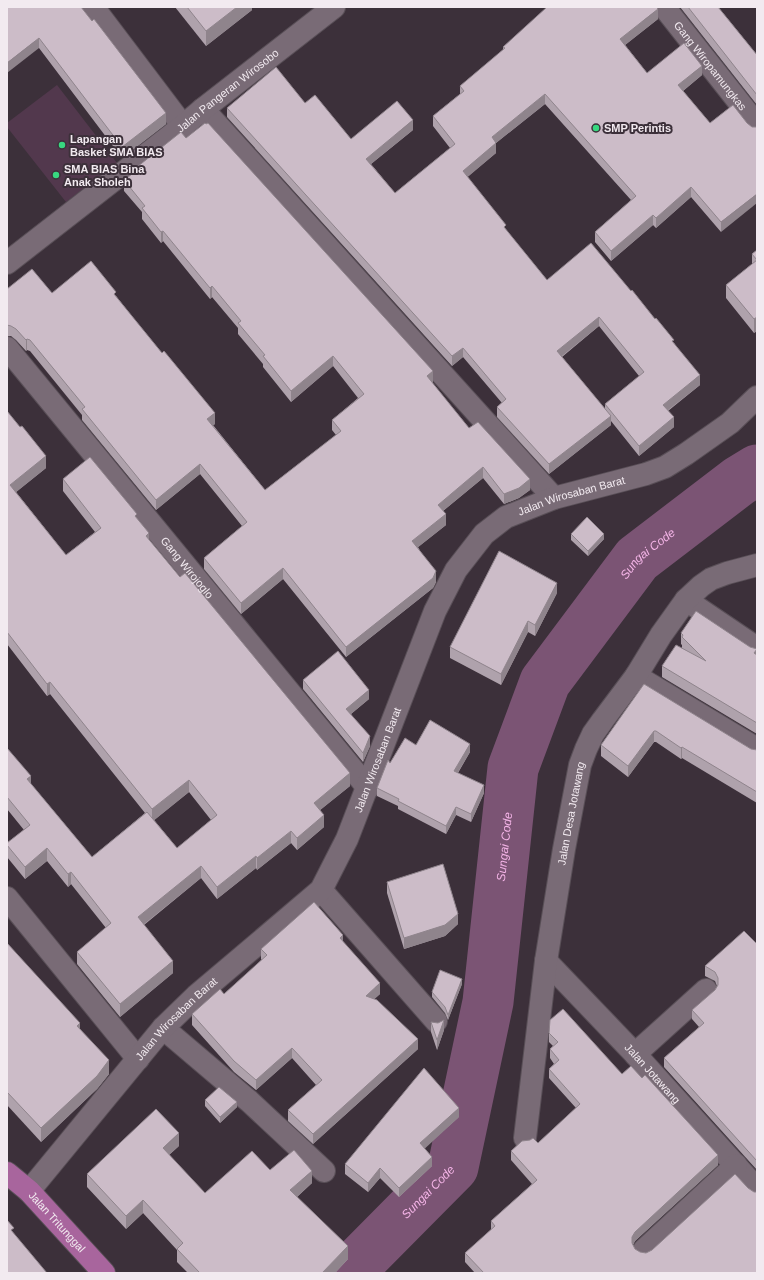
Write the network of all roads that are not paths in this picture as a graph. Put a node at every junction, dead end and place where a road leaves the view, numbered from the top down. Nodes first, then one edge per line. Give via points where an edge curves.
1 (93, 7) edge
2 (334, 7) edge
3 (664, 7) edge
4 (203, 109) junction
5 (757, 125) edge
6 (183, 126) junction
7 (7, 263) edge
8 (7, 348) edge
9 (757, 397) edge
10 (554, 498) junction
11 (757, 565) edge
12 (686, 600) junction
13 (757, 648) edge
14 (636, 676) junction
15 (757, 749) edge
16 (368, 788) junction
17 (321, 890) junction
18 (7, 898) edge
19 (546, 961) junction
20 (706, 990) dead end
21 (436, 1021) edge
22 (163, 1028) junction
23 (635, 1054) junction
24 (138, 1059) junction
25 (525, 1138) dead end
26 (736, 1165) junction
27 (324, 1171) dead end
28 (7, 1173) edge
29 (757, 1189) edge
30 (29, 1190) junction
31 (644, 1250) dead end
32 (104, 1273) edge

1 - 6 street
2 - 4 street, Jalan Pangeran Wirosobo
3 - 5 street, Gang Wiropamungkas
4 - 6 street, Jalan Pangeran Wirosobo
4 - 10 street
6 - 7 street, Jalan Pangeran Wirosobo
8 - 16 street, Gang Wirojoglo
9 - 10 street, Jalan Wirosaban Barat via 730,423 665,467
10 - 16 street, Jalan Wirosaban Barat via 506,517 494,525 470,550 456,570 435,611
11 - 12 street, Jalan Desa Jotawang via 711,579
12 - 13 street
12 - 14 street, Jalan Desa Jotawang
14 - 15 street
14 - 19 street, Jalan Desa Jotawang via 593,734 580,765
16 - 17 street, Jalan Wirosaban Barat via 347,840
17 - 21 street
17 - 22 street, Jalan Wirosaban Barat via 196,996
18 - 24 street
19 - 23 street, Jalan Jotawang
19 - 25 street, Jalan Desa Jotawang
20 - 23 street
22 - 24 street, Jalan Wirosaban Barat
22 - 27 street
23 - 26 street, Jalan Jotawang
24 - 30 street, Jalan Wirosaban Barat
26 - 29 street, Jalan Jotawang
26 - 31 street
28 - 30 main road, Jalan Tritunggal
30 - 32 main road, Jalan Tritunggal

